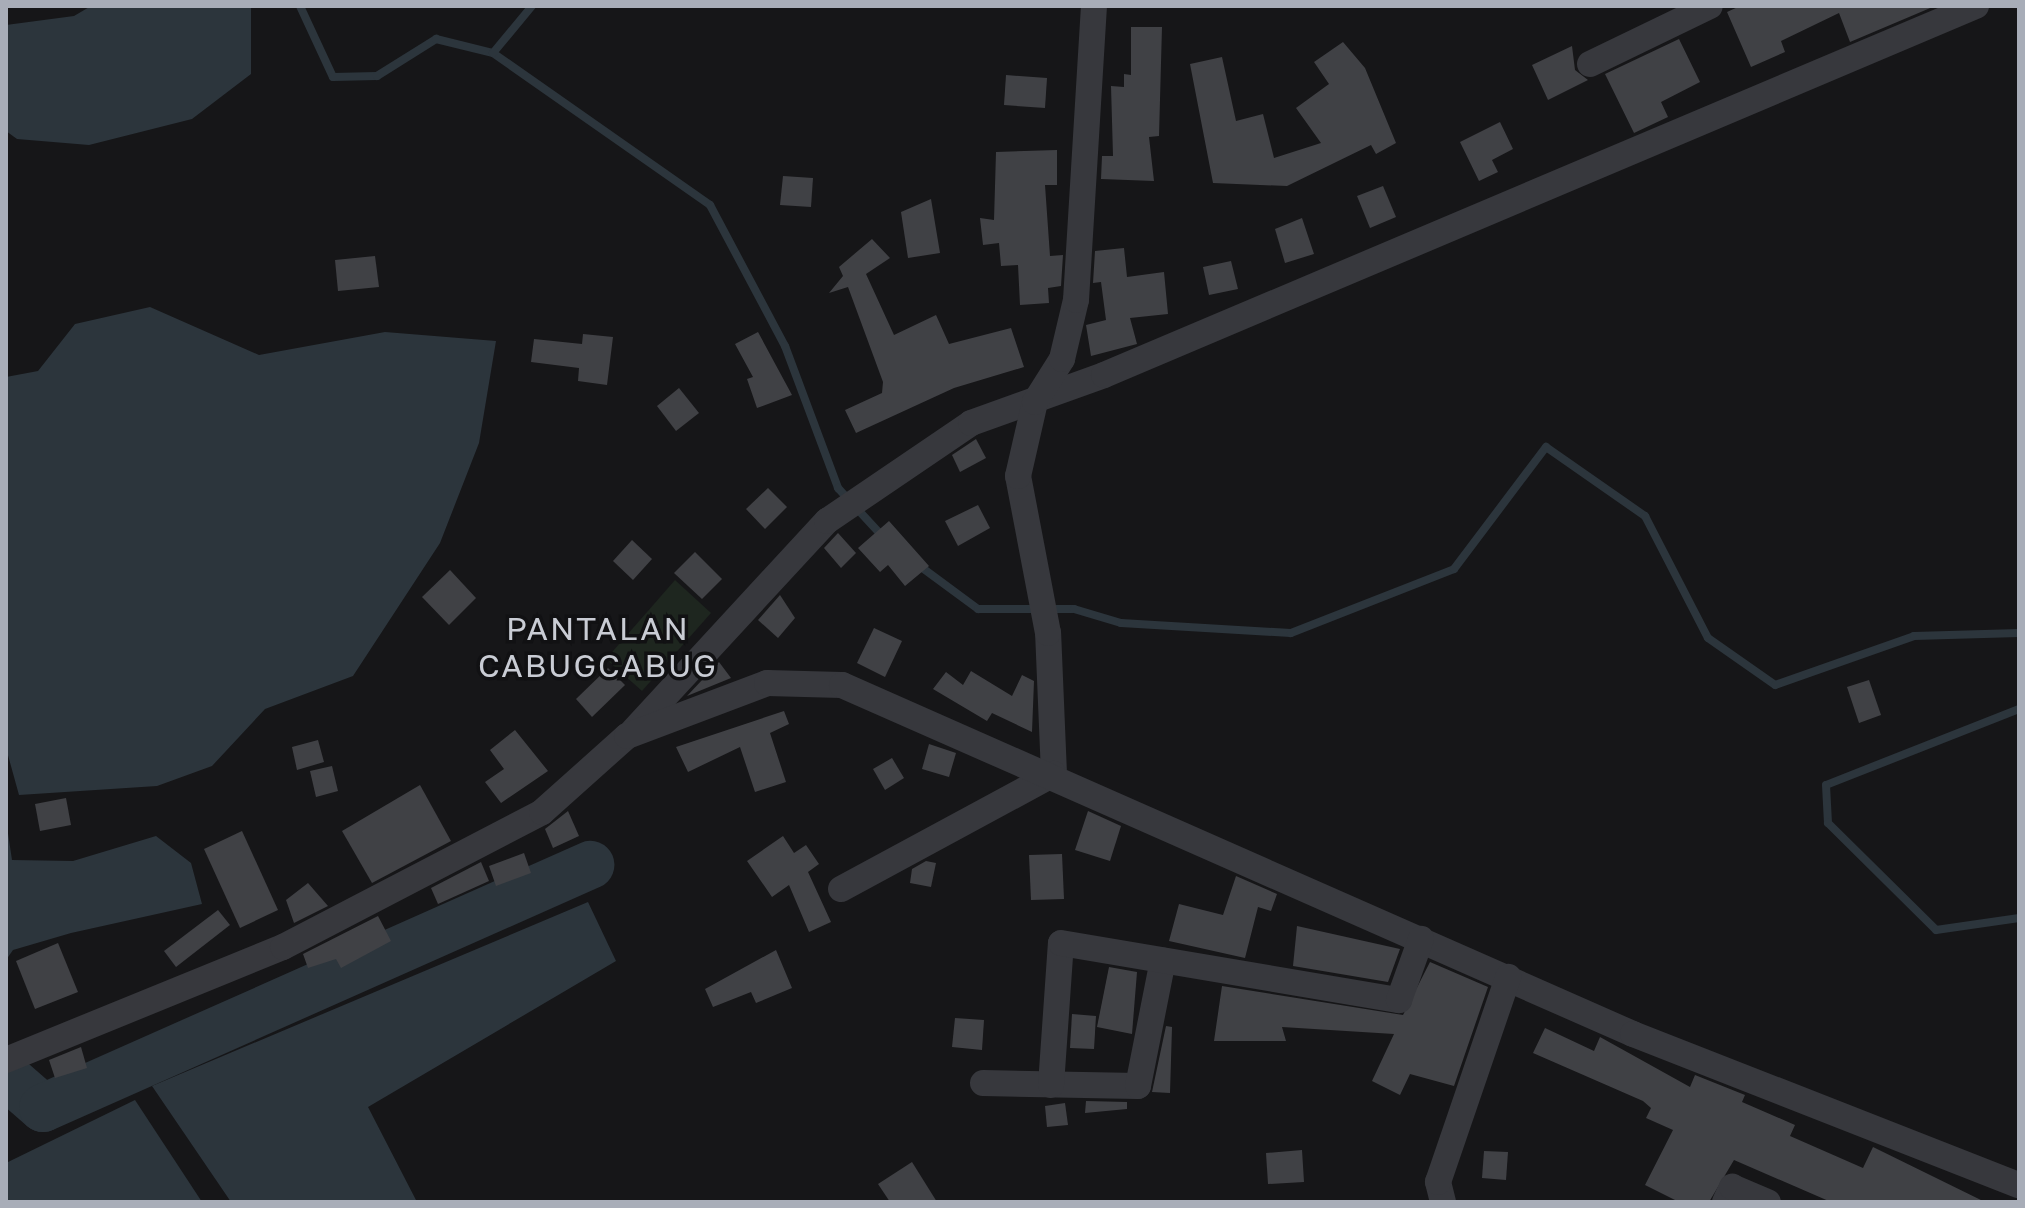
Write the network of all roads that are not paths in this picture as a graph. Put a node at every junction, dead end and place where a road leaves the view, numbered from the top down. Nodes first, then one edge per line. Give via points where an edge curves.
1 (1094, 6) edge
2 (1710, 6) edge
3 (1976, 6) edge
4 (1590, 64) dead end
5 (1035, 402) junction
6 (627, 736) junction
7 (1054, 774) junction
8 (841, 889) dead end
9 (1421, 939) junction
10 (1163, 960) junction
11 (1508, 977) junction
12 (6, 1060) edge
13 (983, 1083) dead end
14 (1051, 1085) junction
15 (2019, 1185) edge
16 (1443, 1202) edge
17 (1725, 1202) edge
18 (1768, 1202) edge

1 - 5 street via 1076,300 1062,359
2 - 4 street
3 - 5 street
5 - 6 street via 971,423 827,521
5 - 7 street via 1018,476 1048,633
6 - 7 street via 767,683 842,685
6 - 12 street via 542,812 283,947
7 - 8 street
7 - 9 street
9 - 10 street via 1399,1000
9 - 11 street
10 - 14 street via 1138,1086
10 - 14 street via 1061,943
11 - 15 street
11 - 16 street via 1438,1182
13 - 14 street
17 - 18 street via 1732,1187

